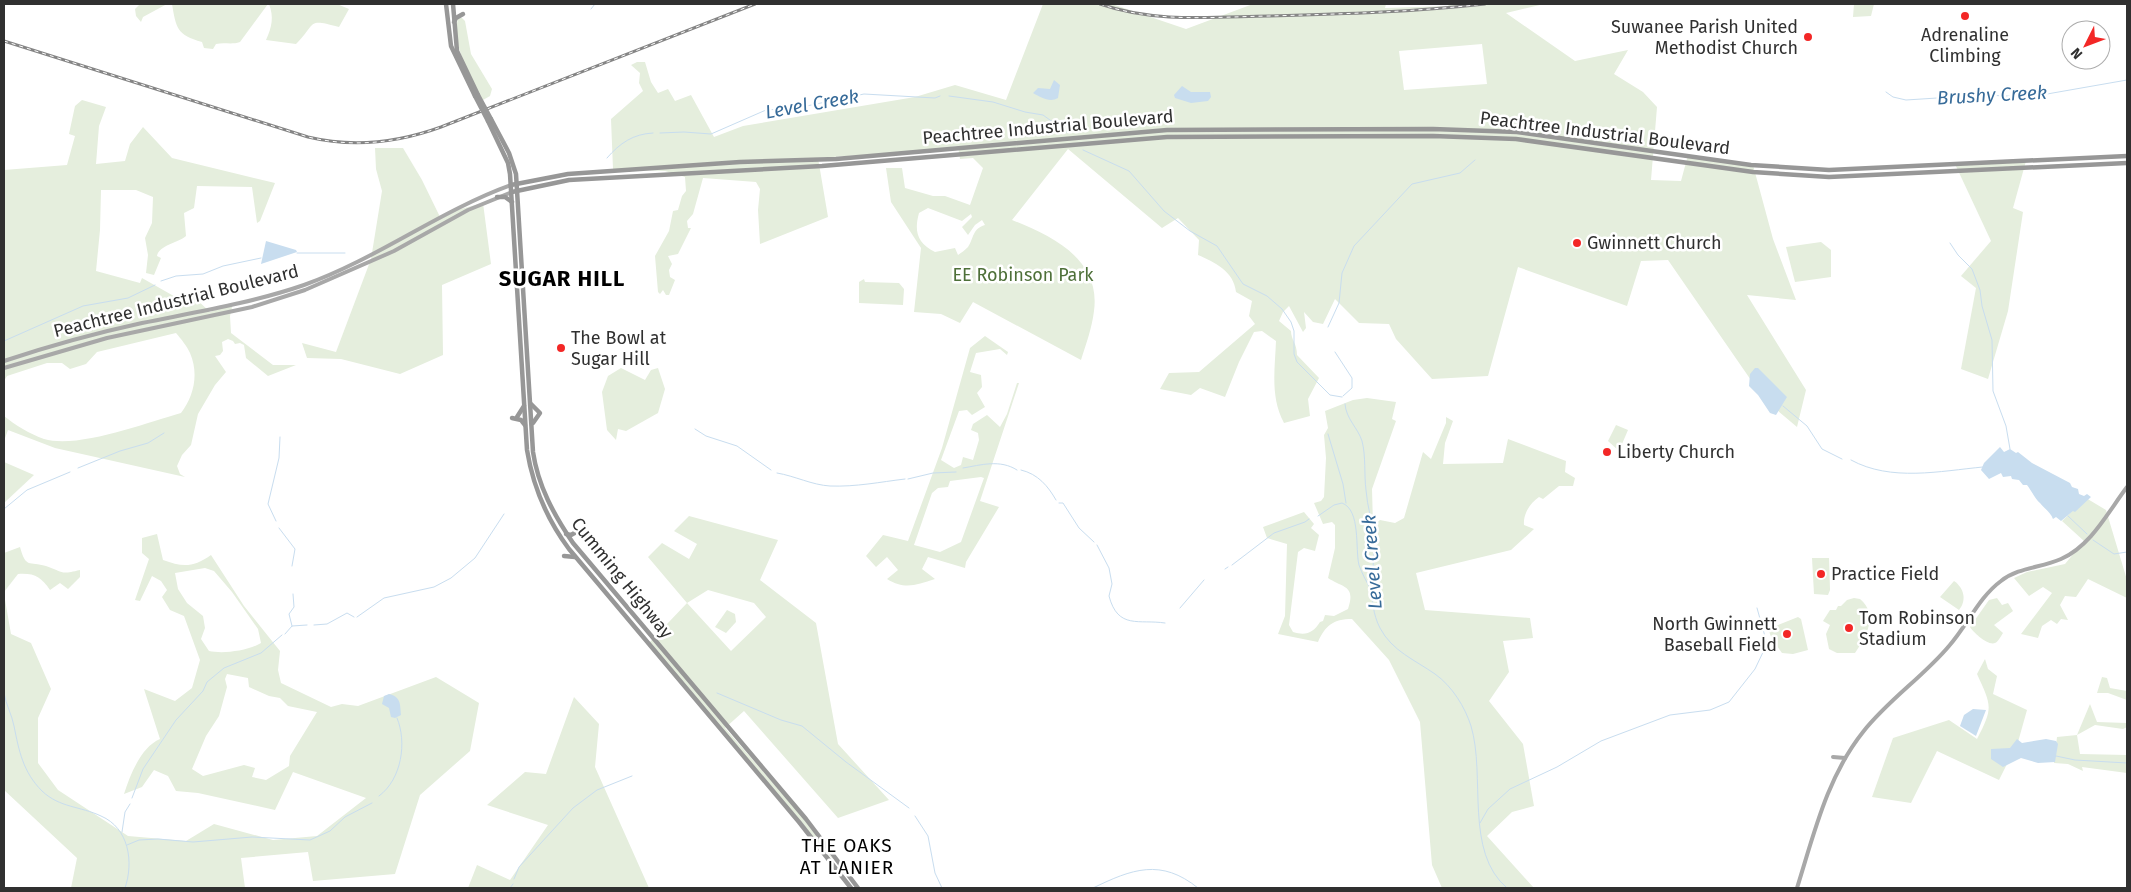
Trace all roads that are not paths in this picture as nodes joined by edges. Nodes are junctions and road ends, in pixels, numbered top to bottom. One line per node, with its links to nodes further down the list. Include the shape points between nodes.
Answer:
1 (446, 4): 5 (highway, via 451,46)
2 (453, 4): 4 (highway)
3 (463, 14): 4 (highway, via 456,18)
4 (454, 24): 5 (highway, via 457,51)
5 (476, 96): 6 (highway, bridge)
6 (489, 120): 11 (highway, via 509,153); 13 (highway)
7 (2127, 156): 8 (highway, Peachtree Industrial Boulevard)
8 (2051, 160): 10 (main road); 12 (highway, Peachtree Industrial Boulevard, via 1829,170 1751,165 1517,132 1217,128 821,160 694,165)
9 (2127, 163): 10 (highway, Peachtree Industrial Boulevard)
10 (2052, 167): 14 (highway, Peachtree Industrial Boulevard, via 1829,177 1750,172 1516,139 1217,135 822,166 569,180)
11 (516, 172): 12 (highway, via 520,178); 13 (highway)
12 (536, 178): 13 (highway, Peachtree Industrial Boulevard)
13 (514, 184): 14 (highway, Cumming Highway); 15 (highway); 18 (main road, Peachtree Industrial Boulevard, via 465,203 350,266 304,285 106,331)
14 (517, 190): 15 (highway, Peachtree Industrial Boulevard); 20 (highway, Cumming Highway)
15 (512, 192): 16 (main road, Peachtree Industrial Boulevard); 17 (highway)
16 (497, 197): 17 (highway, via 505,197); 19 (main road, Peachtree Industrial Boulevard, via 394,251 305,290 252,307 107,338)
17 (513, 204): 21 (highway, Cumming Highway)
18 (4, 361)
19 (4, 368)
20 (531, 404): 22 (highway, Cumming Highway); 22 (highway, via 540,413)
21 (524, 405): 23 (highway, Cumming Highway); 23 (highway, via 514,417)
22 (532, 424): 26 (highway, Cumming Highway, via 538,473 549,505)
23 (526, 426): 28 (highway, Cumming Highway, via 531,472 544,510)
24 (2127, 487): 30 (main road, via 2088,539 2074,552 2018,571 1997,584 1951,645 1868,726)
25 (578, 531): 26 (highway)
26 (566, 534): 32 (highway, Cumming Highway, via 806,819)
27 (564, 556): 28 (highway)
28 (576, 558): 31 (highway, Cumming Highway)
29 (1833, 757): 30 (main road)
30 (1845, 758): 33 (main road, via 1827,794)
31 (851, 888)
32 (858, 888)
33 (1797, 888)

